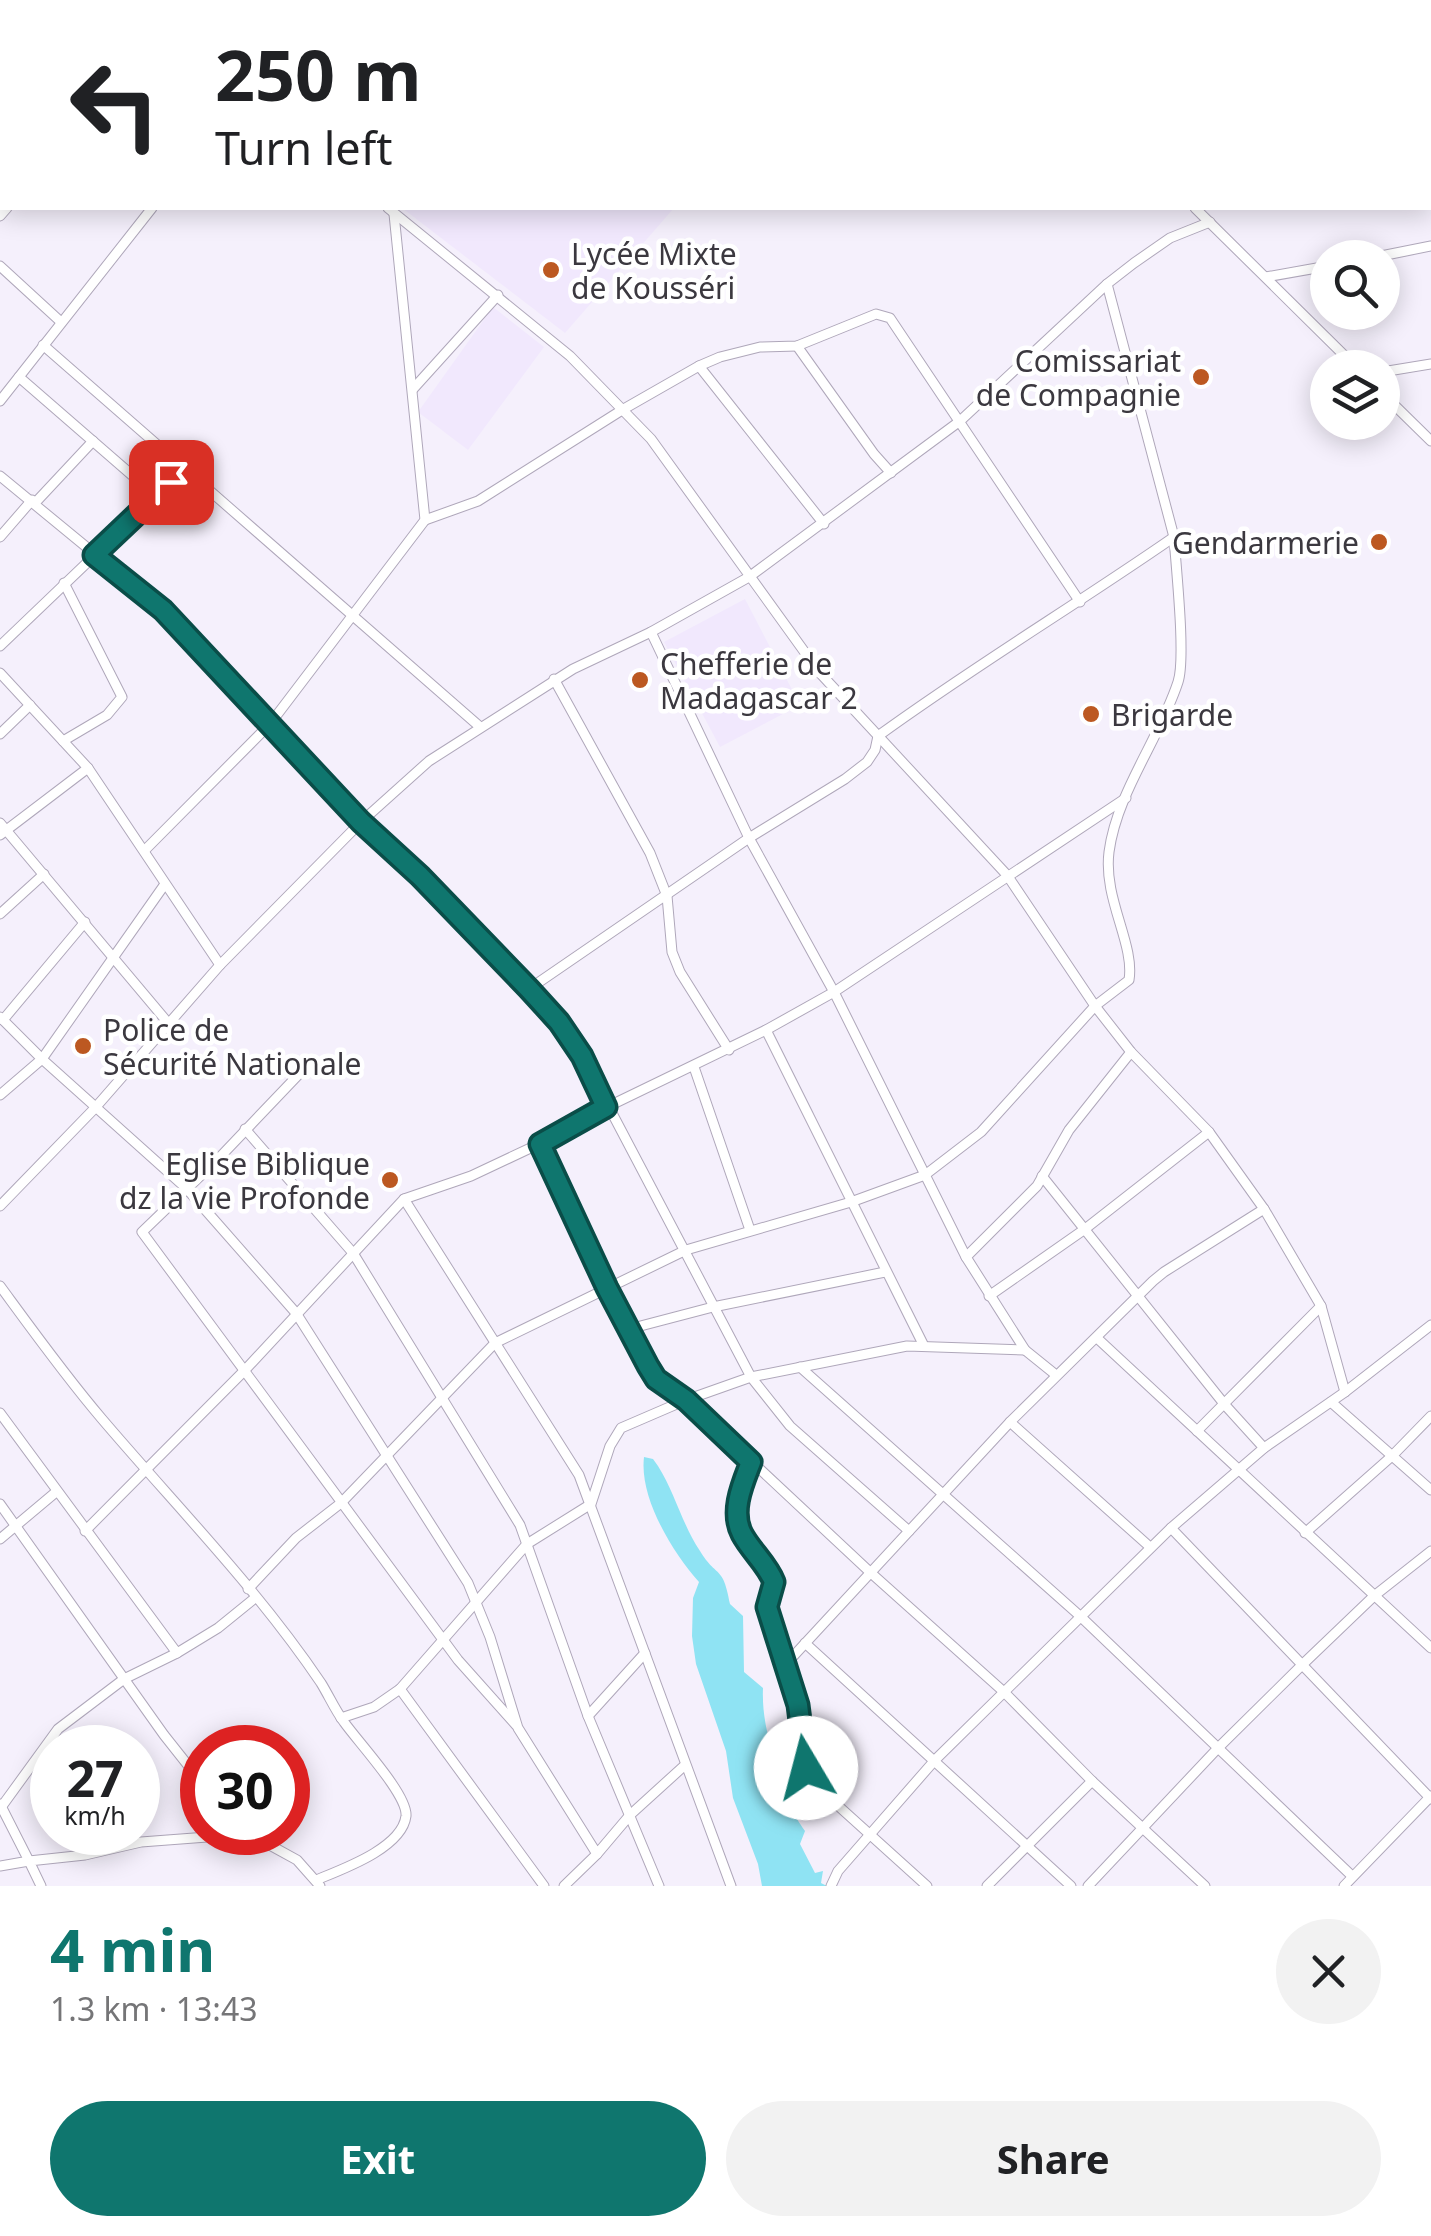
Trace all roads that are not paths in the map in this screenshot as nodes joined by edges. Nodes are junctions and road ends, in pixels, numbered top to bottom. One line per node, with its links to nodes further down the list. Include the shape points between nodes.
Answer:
1 (150, 210): 12 (street)
2 (391, 210): 11 (street); 20 (street)
3 (1197, 210): 4 (street)
4 (1210, 222): 9 (street); 10 (street, via 1170,238)
5 (1431, 246): 6 (street)
6 (1400, 252)
7 (0, 266): 12 (street)
8 (1310, 269): 9 (street)
9 (1266, 277): 15 (street)
10 (1107, 284): 24 (street); 35 (street)
11 (498, 295): 20 (street); 22 (street)
12 (61, 322): 13 (street)
13 (44, 345): 19 (street); 27 (street)
14 (797, 346): 17 (street, via 760,347); 24 (street, via 883,314); 28 (street)
15 (1339, 350)
16 (1431, 364): 18 (street)
17 (700, 366): 22 (street); 33 (street)
18 (1400, 369)
19 (19, 377): 21 (street); 25 (street)
20 (413, 388): 32 (street)
21 (0, 401)
22 (622, 410): 32 (street, via 478,500); 37 (street, via 677,472)
23 (1400, 411): 26 (street)
24 (960, 421): 28 (street); 39 (street)
25 (92, 441): 30 (street); 31 (street)
26 (1431, 441)
27 (186, 468): 30 (street); 40 (street)
28 (891, 472): 33 (street)
29 (0, 476): 31 (street)
30 (156, 496): 36 (street)
31 (34, 502): 34 (street); 36 (street)
32 (425, 520): 40 (street)
33 (824, 524): 37 (street)
34 (0, 537)
35 (1174, 537): 39 (street); 52 (street, via 1180,676)
36 (94, 555): 38 (street); 46 (street, via 163,610)
37 (749, 577): 41 (street); 49 (street, via 819,672)
38 (64, 583): 42 (street); 50 (street, via 122,697 107,715)
39 (1080, 602): 49 (street)
40 (355, 616): 46 (street); 47 (street)
41 (652, 632): 44 (street); 55 (street)
42 (0, 646)
43 (0, 673): 45 (street)
44 (554, 679): 47 (street); 60 (street, via 650,853)
45 (30, 705): 48 (street); 50 (street)
46 (270, 724): 53 (street); 56 (street)
47 (480, 726): 53 (street, via 428,761)
48 (0, 734)
49 (878, 736): 55 (street, via 867,762); 58 (street)
50 (64, 742): 51 (street)
51 (88, 768): 54 (street); 56 (street)
52 (1126, 798): 58 (street); 67 (street, via 1110,852 1109,884 1131,971 1129,980)
53 (361, 822): 64 (street); 65 (street)
54 (2, 829): 57 (street)
55 (750, 838): 60 (street); 66 (street)
56 (144, 850): 59 (street)
57 (44, 874): 61 (street); 62 (street)
58 (1008, 876): 66 (street); 67 (street)
59 (165, 884): 63 (street); 64 (street)
60 (666, 896): 65 (street); 71 (street, via 680,972)
61 (0, 914)
62 (85, 922): 63 (street); 68 (street)
63 (114, 956): 69 (street); 73 (street)
64 (220, 965): 69 (street)
65 (529, 989): 77 (street, via 582,1056)
66 (834, 992): 70 (street); 82 (street)
67 (1095, 1006): 72 (street); 82 (street, via 996,1117)
68 (2, 1018): 73 (street)
69 (169, 1024): 78 (street)
70 (766, 1030): 71 (street); 86 (street)
71 (730, 1050): 74 (street)
72 (1131, 1052): 80 (street); 83 (street)
73 (42, 1059): 76 (street); 78 (street)
74 (694, 1067): 77 (street); 90 (street)
75 (302, 1071): 79 (street)
76 (0, 1096)
77 (606, 1107): 81 (street); 91 (street)
78 (96, 1108): 84 (street); 87 (street)
79 (245, 1130): 84 (street); 92 (street)
80 (1209, 1132): 88 (street); 89 (street)
81 (540, 1144): 85 (street); 96 (street)
82 (925, 1175): 86 (street); 93 (street)
83 (1042, 1176): 89 (street); 93 (street)
84 (187, 1190): 101 (street); 109 (street, via 142,1232)
85 (404, 1199): 92 (street); 105 (street)
86 (851, 1202): 90 (street); 94 (street)
87 (0, 1206)
88 (1264, 1208): 98 (street, via 1164,1272); 99 (street)
89 (1084, 1229): 97 (street); 98 (street)
90 (750, 1230): 91 (street)
91 (686, 1250): 96 (street); 100 (street)
92 (353, 1253): 101 (street); 113 (street)
93 (966, 1257): 97 (street)
94 (885, 1272): 100 (street); 106 (street)
95 (0, 1286): 126 (street)
96 (607, 1288): 103 (street); 105 (street)
97 (989, 1296): 107 (street)
98 (1138, 1299): 104 (street); 116 (street)
99 (1320, 1306): 112 (street); 116 (street)
100 (714, 1307): 103 (street); 111 (street)
101 (296, 1313): 109 (street); 123 (street)
102 (1431, 1325): 112 (street)
103 (629, 1328): 114 (street, via 656,1379)
104 (1097, 1338): 110 (street); 120 (street)
105 (495, 1343): 113 (street); 132 (street, via 579,1474)
106 (923, 1344): 107 (street); 108 (street)
107 (1024, 1350): 110 (street)
108 (800, 1367): 111 (street); 129 (street)
109 (244, 1370): 126 (street); 131 (street)
110 (1056, 1375): 119 (street)
111 (751, 1377): 114 (street); 136 (street, via 790,1426)
112 (1345, 1392): 115 (street)
113 (442, 1400): 123 (street); 139 (street)
114 (686, 1400): 124 (street); 132 (street, via 622,1428)
115 (1330, 1402): 121 (street); 122 (street)
116 (1225, 1405): 120 (street); 121 (street)
117 (0, 1413): 128 (street)
118 (1431, 1416): 122 (street)
119 (1010, 1422): 129 (street); 140 (street)
120 (1197, 1431): 125 (street)
121 (1264, 1448): 125 (street)
122 (1392, 1456): 127 (street); 137 (street)
123 (387, 1458): 131 (street); 146 (street)
124 (751, 1462): 142 (street); 153 (street, via 738,1522 772,1576 767,1607)
125 (1239, 1469): 134 (street); 137 (street)
126 (148, 1470): 135 (street); 143 (street)
127 (1431, 1490)
128 (56, 1492): 133 (street); 135 (street)
129 (942, 1494): 136 (street); 147 (street)
130 (0, 1504): 133 (street)
131 (341, 1504): 143 (street, via 296,1538); 148 (street)
132 (591, 1504): 139 (street); 152 (street)
133 (16, 1526): 138 (street); 155 (street)
134 (1170, 1528): 140 (street); 154 (street)
135 (85, 1531): 151 (street)
136 (909, 1531): 142 (street)
137 (1306, 1533): 144 (street)
138 (0, 1539)
139 (527, 1544): 146 (street); 158 (street)
140 (1150, 1547): 147 (street)
141 (1431, 1551): 144 (street)
142 (871, 1573): 149 (street); 157 (street)
143 (248, 1589): 145 (street)
144 (1374, 1596): 150 (street); 154 (street)
145 (255, 1598): 151 (street); 159 (street)
146 (478, 1603): 148 (street); 160 (street)
147 (1080, 1616): 157 (street); 161 (street)
148 (443, 1640): 156 (street); 160 (street)
149 (804, 1644): 153 (street); 163 (street)
150 (1431, 1648)
151 (177, 1652): 155 (street)
152 (645, 1653): 158 (street); 164 (street)
153 (786, 1664): 170 (street, via 814,1784)
154 (1303, 1664): 161 (street); 166 (street)
155 (124, 1679): 162 (street); 167 (street, via 49,1738)
156 (400, 1689): 159 (street); 180 (street)
157 (1004, 1692): 163 (street); 165 (street)
158 (588, 1716): 168 (street)
159 (341, 1718): 178 (street, via 406,1812 396,1837)
160 (518, 1728): 173 (street)
161 (1218, 1748): 169 (street); 177 (street)
162 (180, 1753)
163 (935, 1760): 170 (street); 172 (street)
164 (686, 1765): 168 (street); 183 (street)
165 (1092, 1782): 169 (street); 172 (street)
166 (1431, 1797): 177 (street)
167 (1, 1805): 175 (street)
168 (630, 1815): 173 (street); 182 (street)
169 (1144, 1830): 188 (street); 189 (street)
170 (872, 1835): 184 (street); 185 (street)
171 (180, 1839): 175 (street)
172 (1030, 1846): 186 (street); 187 (street)
173 (597, 1854): 181 (street)
174 (288, 1855): 178 (street)
175 (29, 1860): 176 (street); 179 (street)
176 (0, 1866)
177 (1352, 1876): 190 (street)
178 (318, 1883)
179 (41, 1886)
180 (544, 1886)
181 (564, 1886)
182 (659, 1886)
183 (731, 1886)
184 (831, 1886)
185 (927, 1886)
186 (987, 1886)
187 (1071, 1886)
188 (1088, 1886)
189 (1206, 1886)
190 (1344, 1886)

